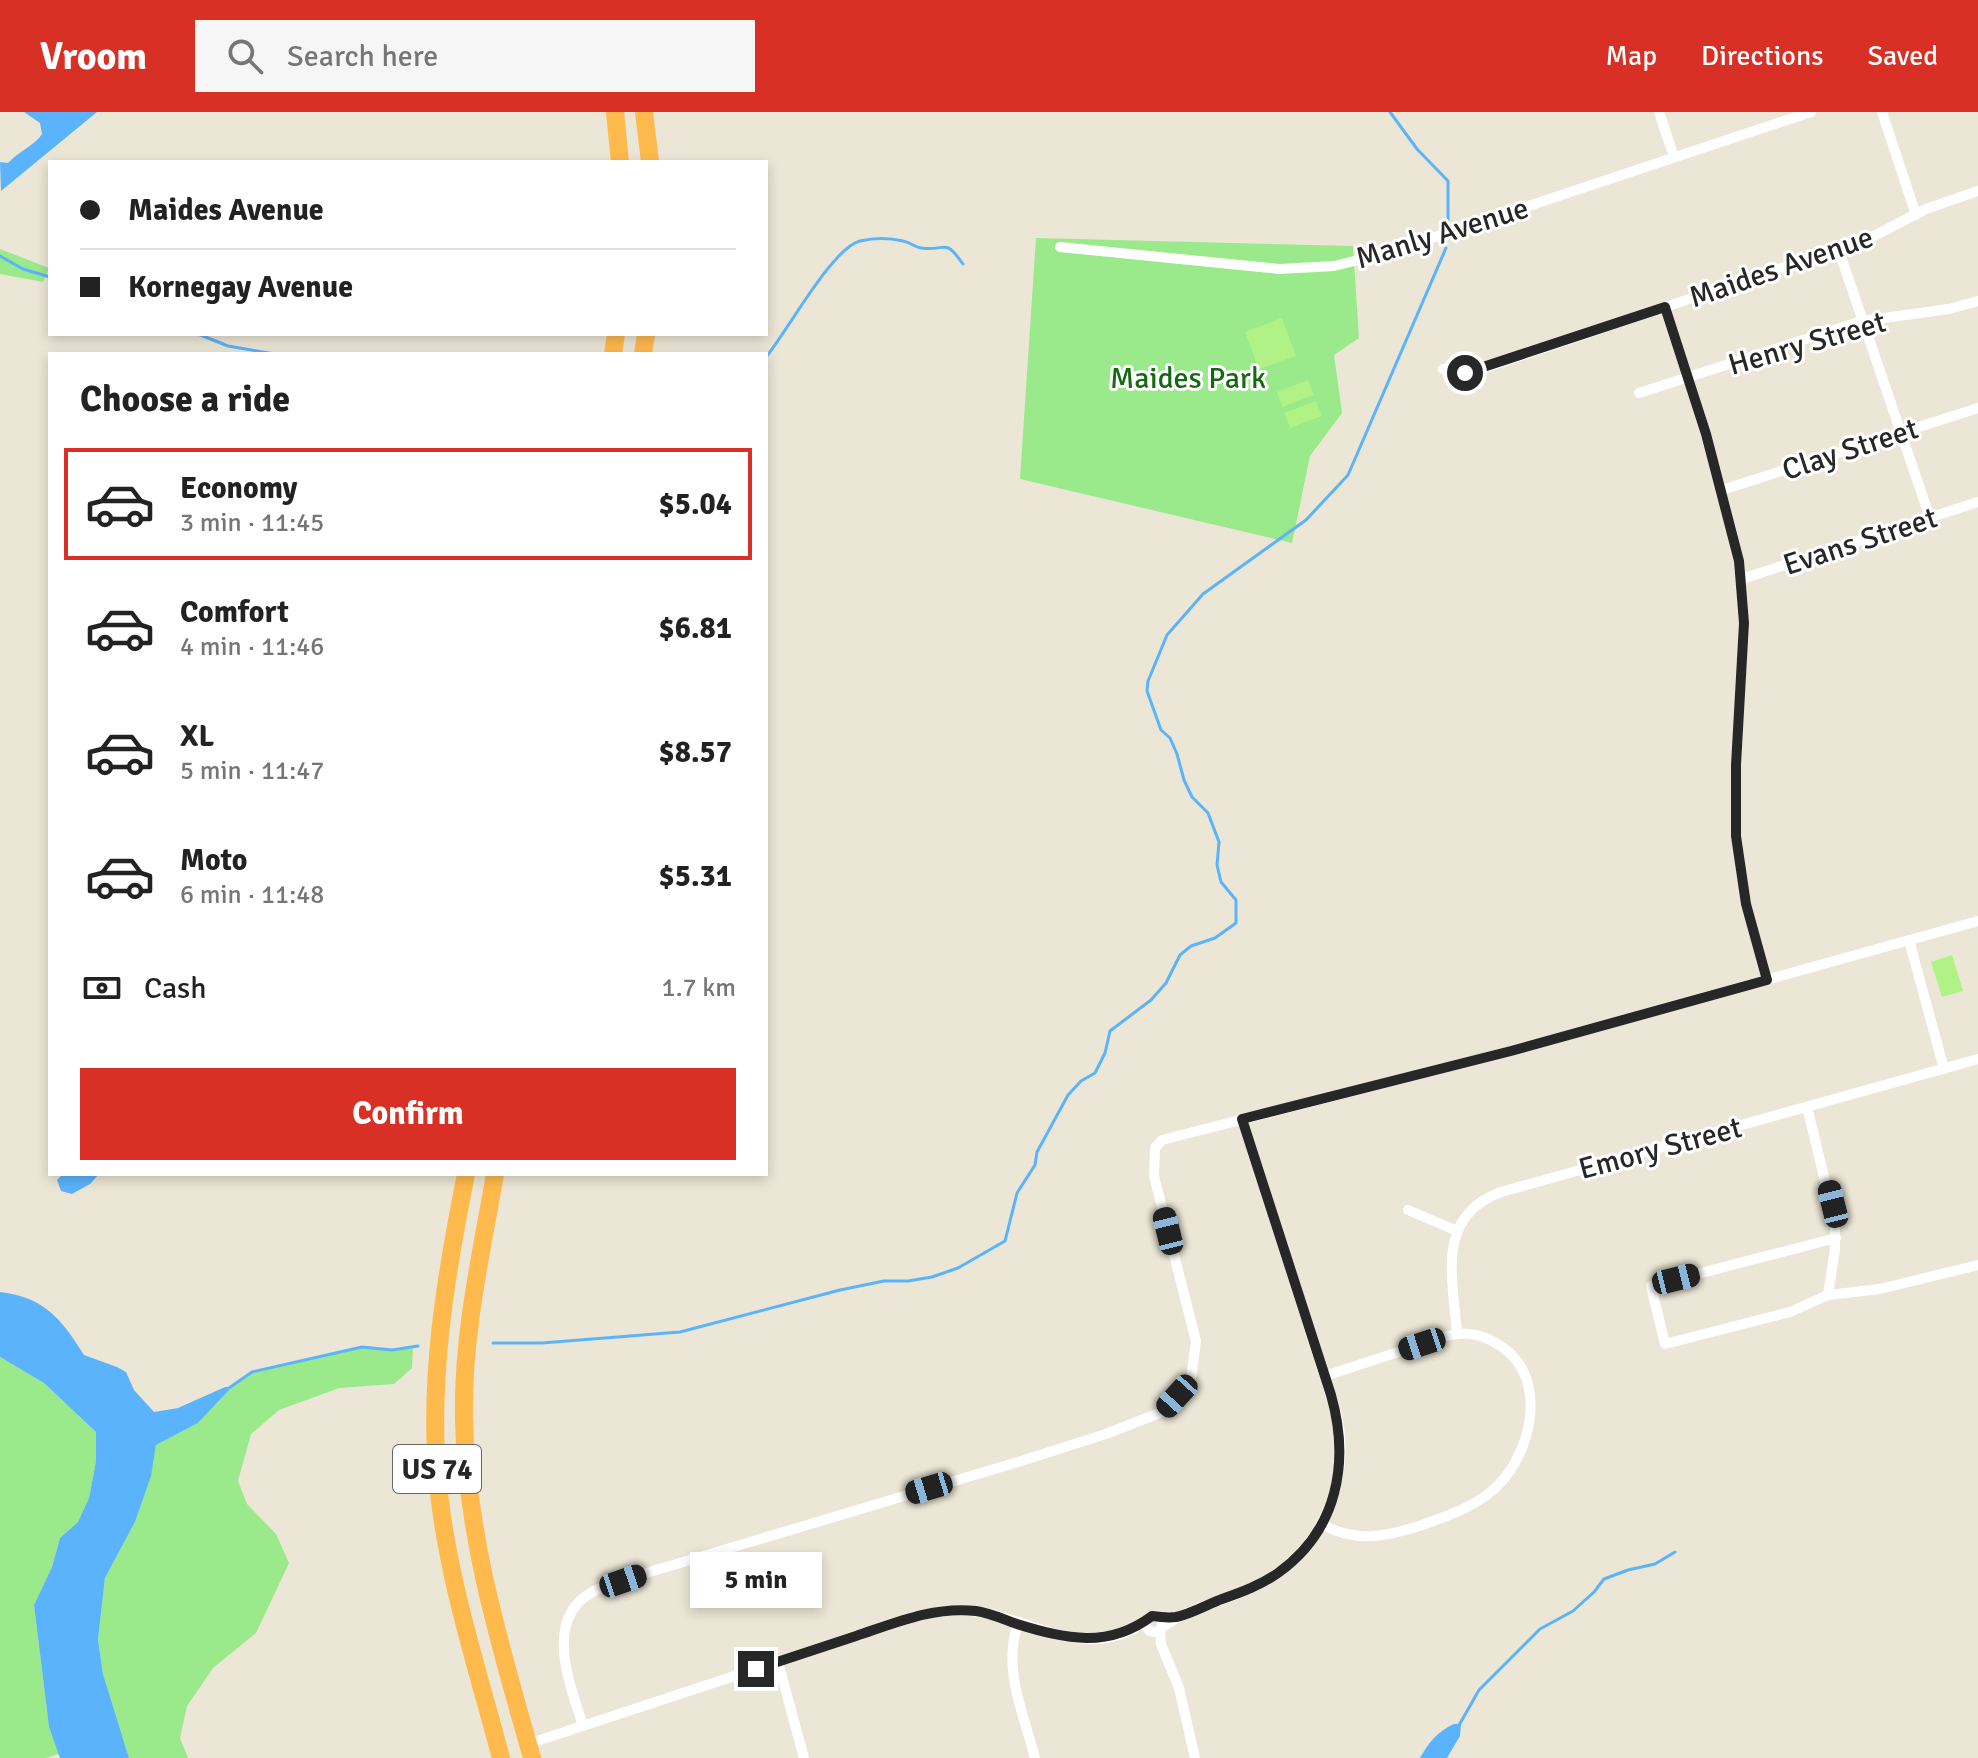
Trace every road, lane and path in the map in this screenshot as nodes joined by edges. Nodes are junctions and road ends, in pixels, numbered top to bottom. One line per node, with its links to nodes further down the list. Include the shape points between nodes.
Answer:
1 (615, 112): 7 (highway)
2 (644, 112): 8 (highway)
3 (1659, 112): 6 (street)
4 (1811, 112): 6 (street, Manly Avenue)
5 (1882, 112): 10 (street)
6 (1674, 157): 11 (street, Manly Avenue, via 1334,266 1279,269)
7 (620, 160)
8 (650, 160)
9 (1978, 191): 10 (street, Maides Avenue)
10 (1916, 215): 12 (street, Maides Avenue)
11 (1060, 247)
12 (1838, 248): 14 (street, Maides Avenue); 15 (street)
13 (1978, 301): 15 (street, Henry Street)
14 (1665, 307): 16 (street, Maides Avenue, via 1469,373); 17 (street)
15 (1862, 321): 17 (street, Henry Street); 20 (street)
16 (1443, 369)
17 (1688, 378): 18 (street, Henry Street); 21 (street)
18 (1639, 393)
19 (1978, 408): 20 (street, Clay Street)
20 (1901, 434): 21 (street, Clay Street); 23 (street)
21 (1722, 490): 24 (street)
22 (1978, 502): 23 (street, Evans Street)
23 (1930, 518): 24 (street, Evans Street)
24 (1742, 579): 27 (street, via 1736,836 1746,904)
25 (1978, 921): 26 (street)
26 (1909, 940): 27 (street); 29 (street)
27 (1767, 980): 31 (street)
28 (1978, 1059): 29 (street, Emory Street)
29 (1944, 1069): 30 (street, Emory Street)
30 (1807, 1107): 35 (street, Emory Street, via 1501,1192 1469,1211); 36 (street, via 1833,1204)
31 (1242, 1119): 40 (street); 45 (street, via 1180,1134 1155,1148 1154,1176 1196,1341 1191,1379 1162,1412 1018,1462 593,1591 577,1604 564,1627 564,1663)
32 (466, 1176): 47 (highway, US 74, via 435,1374 436,1458 448,1554)
33 (495, 1176): 46 (highway, US 74, via 470,1321 464,1387 466,1458 475,1536)
34 (1408, 1210): 35 (street)
35 (1457, 1231): 39 (street, via 1452,1262)
36 (1836, 1238): 38 (street); 38 (street, via 1651,1286 1665,1344 1790,1312)
37 (1978, 1265): 38 (street, via 1880,1289)
38 (1828, 1295)
39 (1457, 1334): 40 (street); 41 (street, via 1494,1342 1512,1353 1524,1371 1530,1419 1509,1472 1476,1503 1387,1535 1348,1536)
40 (1325, 1376): 41 (street, via 1341,1449 1334,1493)
41 (1321, 1524): 43 (street, via 1301,1554 1276,1574)
42 (1018, 1624): 43 (street, via 1080,1638); 44 (street, via 979,1612 938,1611); 49 (street, via 1012,1665)
43 (1154, 1626): 50 (street, via 1179,1688)
44 (778, 1662): 45 (street); 48 (street)
45 (583, 1726): 46 (street)
46 (530, 1751)
47 (501, 1758)
48 (804, 1758)
49 (1035, 1758)
50 (1195, 1758)

